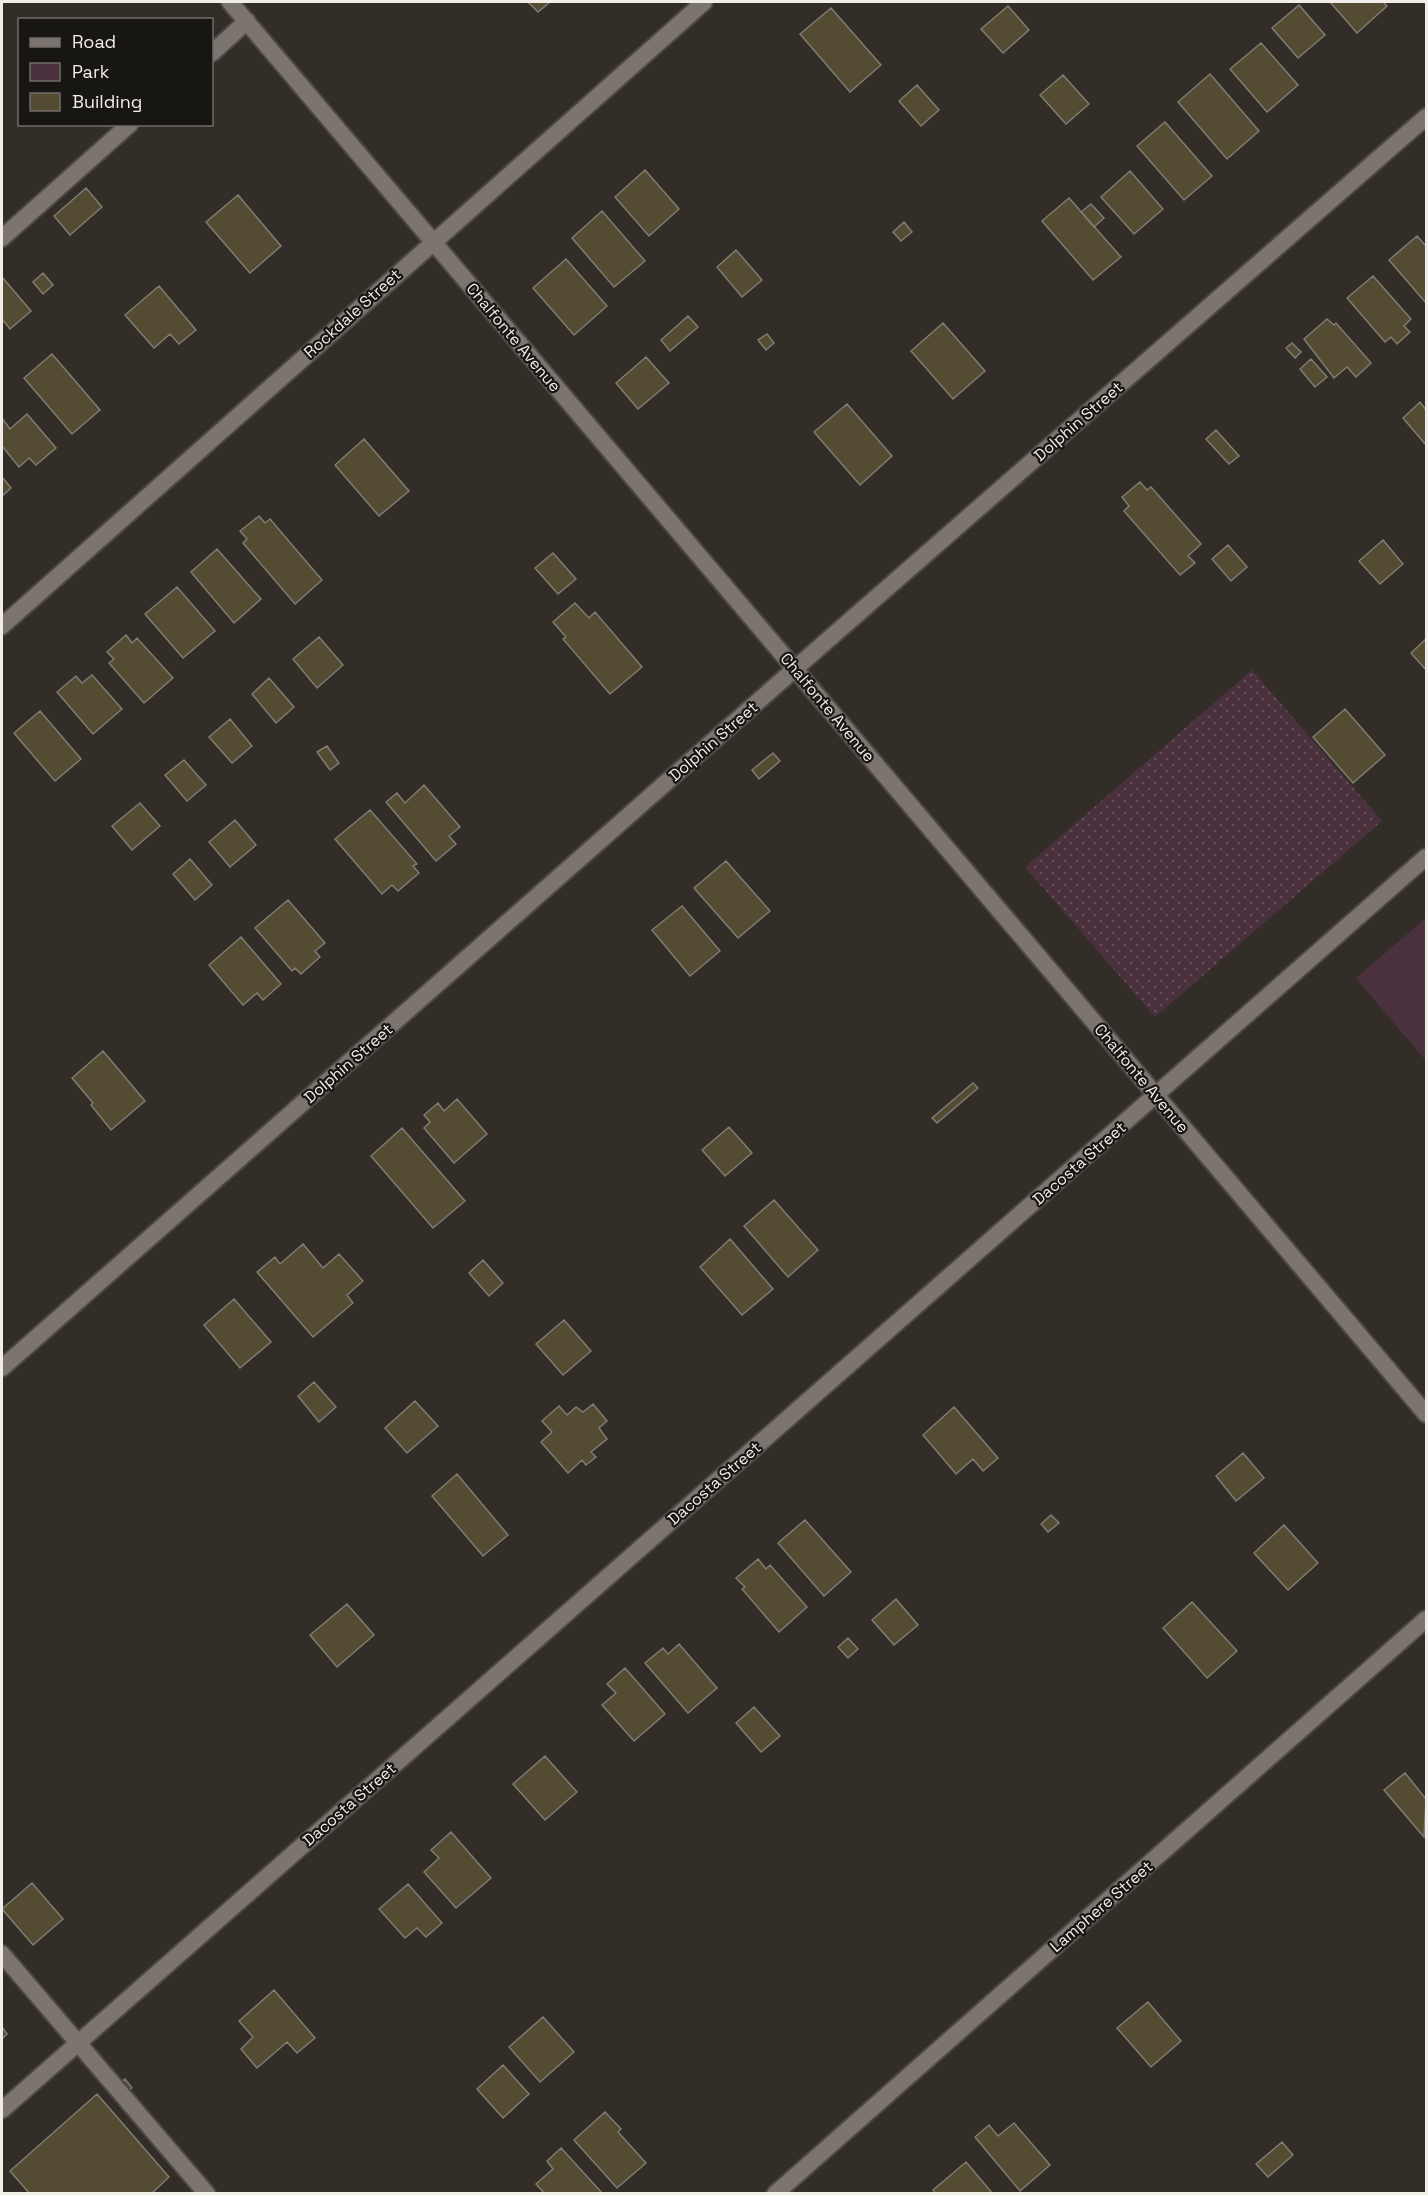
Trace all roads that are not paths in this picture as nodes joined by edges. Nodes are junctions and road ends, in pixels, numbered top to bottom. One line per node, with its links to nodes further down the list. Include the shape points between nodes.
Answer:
1 (230, 2): 3 (street, Chalfonte Avenue)
2 (704, 2): 8 (street, Rockdale Street)
3 (247, 21): 4 (street); 8 (street, Chalfonte Avenue)
4 (213, 52)
5 (1426, 117): 10 (street, Dolphin Street)
6 (128, 126): 7 (street)
7 (2, 238)
8 (433, 241): 9 (street, Rockdale Street); 10 (street, Chalfonte Avenue)
9 (2, 626)
10 (795, 668): 12 (street, Chalfonte Avenue); 13 (street, Dolphin Street)
11 (1426, 856): 12 (street, Dacosta Street)
12 (1156, 1095): 14 (street, Chalfonte Avenue); 17 (street, Dacosta Street)
13 (2, 1368)
14 (1426, 1414)
15 (1426, 1619): 20 (street, Lamphere Street)
16 (2, 1954): 17 (street)
17 (77, 2042): 18 (street, Dacosta Street); 19 (street)
18 (2, 2110)
19 (207, 2193)
20 (775, 2193)

